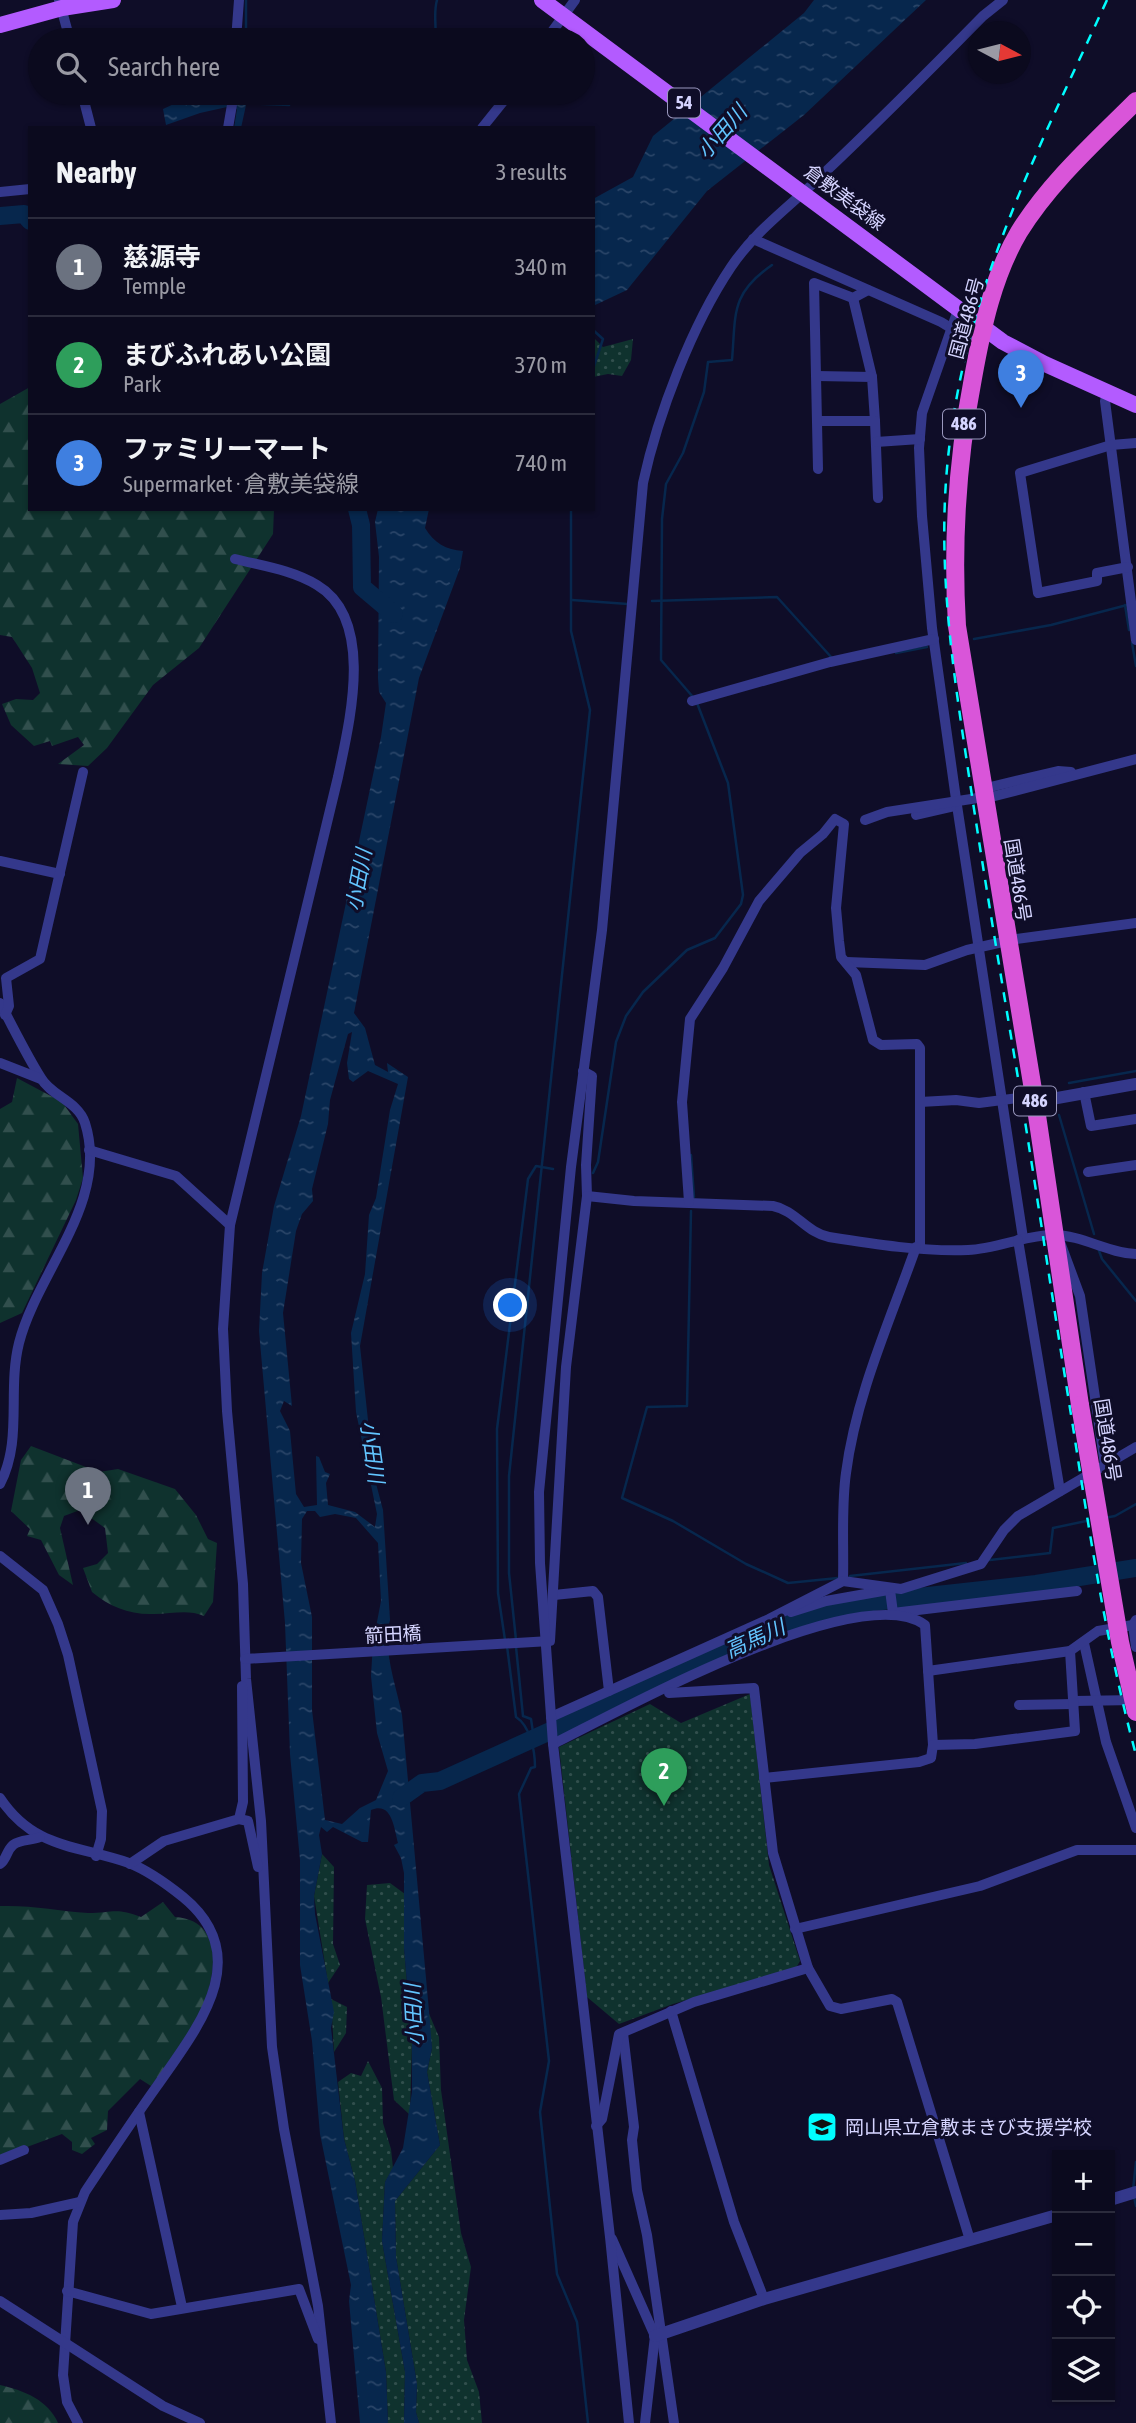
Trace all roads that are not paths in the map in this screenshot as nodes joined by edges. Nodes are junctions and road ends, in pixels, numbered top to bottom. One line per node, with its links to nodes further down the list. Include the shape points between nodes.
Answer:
1 (113, 0): 6 (main road)
2 (239, 0): 10 (street)
3 (542, 0): 7 (main road, 倉敷美袋線 / 54)
4 (575, 0): 7 (street)
5 (1003, 0): 22 (street)
6 (61, 4): 8 (main road); 9 (street)
7 (568, 17): 11 (street); 12 (main road, 倉敷美袋線 / 54)
8 (0, 25)
9 (67, 28)
10 (237, 28)
11 (557, 28)
12 (583, 28)
13 (595, 37): 22 (main road, 倉敷美袋線 / 54)
14 (1136, 101): 29 (highway, 国道486号 / 486, via 1045,195 1019,233 995,285)
15 (85, 105): 18 (street)
16 (232, 105): 19 (street)
17 (500, 105): 20 (street)
18 (90, 126)
19 (228, 126)
20 (484, 126)
21 (28, 189): 23 (street)
22 (800, 189): 24 (street); 27 (main road, 倉敷美袋線 / 54)
23 (0, 192)
24 (753, 239): 25 (street); 62 (street, via 731,267 681,364 659,421 643,483 602,930)
25 (868, 290): 26 (street); 28 (street)
26 (853, 298): 30 (street, via 814,283); 31 (street)
27 (958, 310): 28 (street); 29 (main road, 倉敷美袋線 / 54)
28 (951, 328): 29 (street); 36 (street, via 922,413)
29 (981, 336): 32 (main road, 倉敷美袋線 / 54); 49 (highway, 国道486号 / 486, via 963,433 953,564 957,626)
30 (817, 376): 31 (street); 34 (street)
31 (872, 377): 35 (street)
32 (1107, 392): 33 (main road, 倉敷美袋線 / 54); 39 (street)
33 (1136, 405)
34 (819, 421): 35 (street); 40 (street)
35 (875, 421): 37 (street)
36 (920, 439): 37 (street); 44 (street)
37 (876, 442): 41 (street)
38 (1136, 443): 39 (street)
39 (1111, 445): 43 (street); 43 (street, via 1020,472 1038,593 1097,581 1097,573)
40 (818, 469)
41 (878, 498)
42 (235, 559): 75 (street, via 288,572 328,593 344,618 354,662 338,777)
43 (1128, 567): 45 (street)
44 (934, 639): 46 (street); 50 (street)
45 (1136, 640)
46 (694, 700)
47 (1136, 759): 49 (street, via 1082,773 1058,771)
48 (83, 772): 53 (street)
49 (987, 794): 50 (street); 55 (highway, 国道486号 / 486)
50 (954, 804): 51 (street, via 887,812); 56 (street)
51 (844, 824): 57 (street, via 836,908 840,949); 74 (street, via 835,819 760,901 690,1019 682,1092)
52 (0, 861): 53 (street)
53 (60, 874): 58 (street, via 40,959)
54 (1136, 923): 55 (street)
55 (1007, 943): 56 (street); 66 (highway, 国道486号 / 486)
56 (979, 948): 57 (street, via 925,965); 67 (street)
57 (847, 962): 68 (street, via 856,975 873,1040 881,1045 919,1046)
58 (3, 977): 60 (street, via 9,1006)
59 (0, 1003): 60 (street)
60 (3, 1016): 63 (street)
61 (0, 1063): 63 (street)
62 (583, 1071): 73 (street, via 592,1076); 92 (street, via 539,1492)
63 (41, 1079): 70 (street, via 79,1112)
64 (1136, 1084): 65 (street)
65 (1084, 1092): 66 (street); 69 (street, via 1091,1126)
66 (1035, 1099): 67 (street); 76 (highway, 国道486号 / 486)
67 (1000, 1101): 68 (street); 77 (street)
68 (920, 1102): 78 (street)
69 (1136, 1119)
70 (89, 1150): 75 (street, via 176,1176); 82 (street, via 82,1199 18,1345 14,1438 10,1464)
71 (1136, 1165): 72 (street)
72 (1088, 1172)
73 (587, 1196): 74 (street); 88 (street, via 558,1463)
74 (689, 1202): 78 (street, via 780,1207 822,1235)
75 (230, 1224): 96 (street, via 223,1350)
76 (1054, 1234): 77 (street); 79 (street, via 1082,1237); 81 (street, via 1065,1248 1080,1296); 105 (highway, 国道486号 / 486, bridge, via 1116,1622)
77 (1021, 1239): 78 (street, via 967,1251); 83 (street)
78 (918, 1247): 85 (street, via 855,1429 846,1474)
79 (1136, 1254)
80 (1136, 1447): 81 (street)
81 (1105, 1465): 83 (street)
82 (0, 1485)
83 (1060, 1491): 86 (street, via 1018,1516 981,1564)
84 (0, 1556): 117 (street, via 43,1590 61,1634 102,1811)
85 (843, 1581): 86 (street); 90 (street)
86 (894, 1591): 89 (street); 90 (street, via 826,1601)
87 (1077, 1591): 89 (street)
88 (554, 1595): 92 (street, via 552,1636); 99 (street, via 593,1591 598,1597)
89 (893, 1610): 97 (street, via 925,1625); 100 (street, via 816,1625)
90 (769, 1619): 99 (street)
91 (1135, 1623): 93 (street, via 1098,1631); 94 (street)
92 (542, 1643): 96 (street, 箭田橋); 106 (street)
93 (1084, 1643): 95 (street); 101 (street)
94 (1136, 1647)
95 (1070, 1651): 97 (street); 103 (street)
96 (248, 1659): 98 (street)
97 (928, 1671): 108 (street)
98 (246, 1679): 110 (street); 113 (street, via 241,1688)
99 (609, 1691): 106 (street)
100 (659, 1692): 107 (street); 109 (street, via 754,1688)
101 (1096, 1700): 102 (street); 103 (street); 114 (street)
102 (1136, 1700)
103 (1074, 1702): 104 (street); 108 (street, via 1075,1731)
104 (1019, 1704)
105 (1136, 1712)
106 (551, 1719): 107 (street)
107 (553, 1741): 126 (street)
108 (933, 1745): 109 (street, via 930,1758 919,1762)
109 (764, 1778): 121 (street, via 775,1863)
110 (258, 1790): 113 (street); 120 (street)
111 (0, 1798): 112 (street)
112 (4, 1810): 115 (street)
113 (243, 1820): 119 (street, via 164,1840); 120 (street)
114 (1136, 1828)
115 (40, 1837): 117 (street); 118 (street, via 10,1847)
116 (1136, 1850): 121 (street, via 1077,1850 980,1886)
117 (96, 1856): 119 (street)
118 (0, 1864)
119 (130, 1864): 125 (street, via 197,1910 211,1927 218,1949 217,1975 202,2019)
120 (263, 1879): 142 (street, via 275,2069)
121 (795, 1929): 122 (street)
122 (808, 1968): 123 (street); 135 (street, via 830,2006 841,2009 897,2001)
123 (671, 2011): 124 (street); 137 (street, via 734,2222)
124 (623, 2032): 126 (street, via 602,2119); 140 (street, via 637,2190)
125 (139, 2112): 131 (street); 139 (street)
126 (596, 2126): 134 (street)
127 (24, 2150): 128 (street)
128 (0, 2160)
129 (1134, 2193): 130 (street)
130 (1115, 2199)
131 (79, 2202): 132 (street); 136 (street)
132 (0, 2215)
133 (1052, 2215): 135 (street)
134 (610, 2237): 140 (street); 146 (street)
135 (970, 2239): 137 (street)
136 (67, 2291): 139 (street, via 151,2314); 141 (street)
137 (764, 2300): 140 (street)
138 (0, 2301): 141 (street)
139 (182, 2307): 142 (street, via 299,2289)
140 (658, 2334): 147 (street); 148 (street)
141 (65, 2344): 143 (street, via 65,2392); 144 (street, via 163,2406)
142 (324, 2348): 145 (street)
143 (78, 2423)
144 (200, 2423)
145 (331, 2423)
146 (629, 2423)
147 (645, 2423)
148 (674, 2423)

